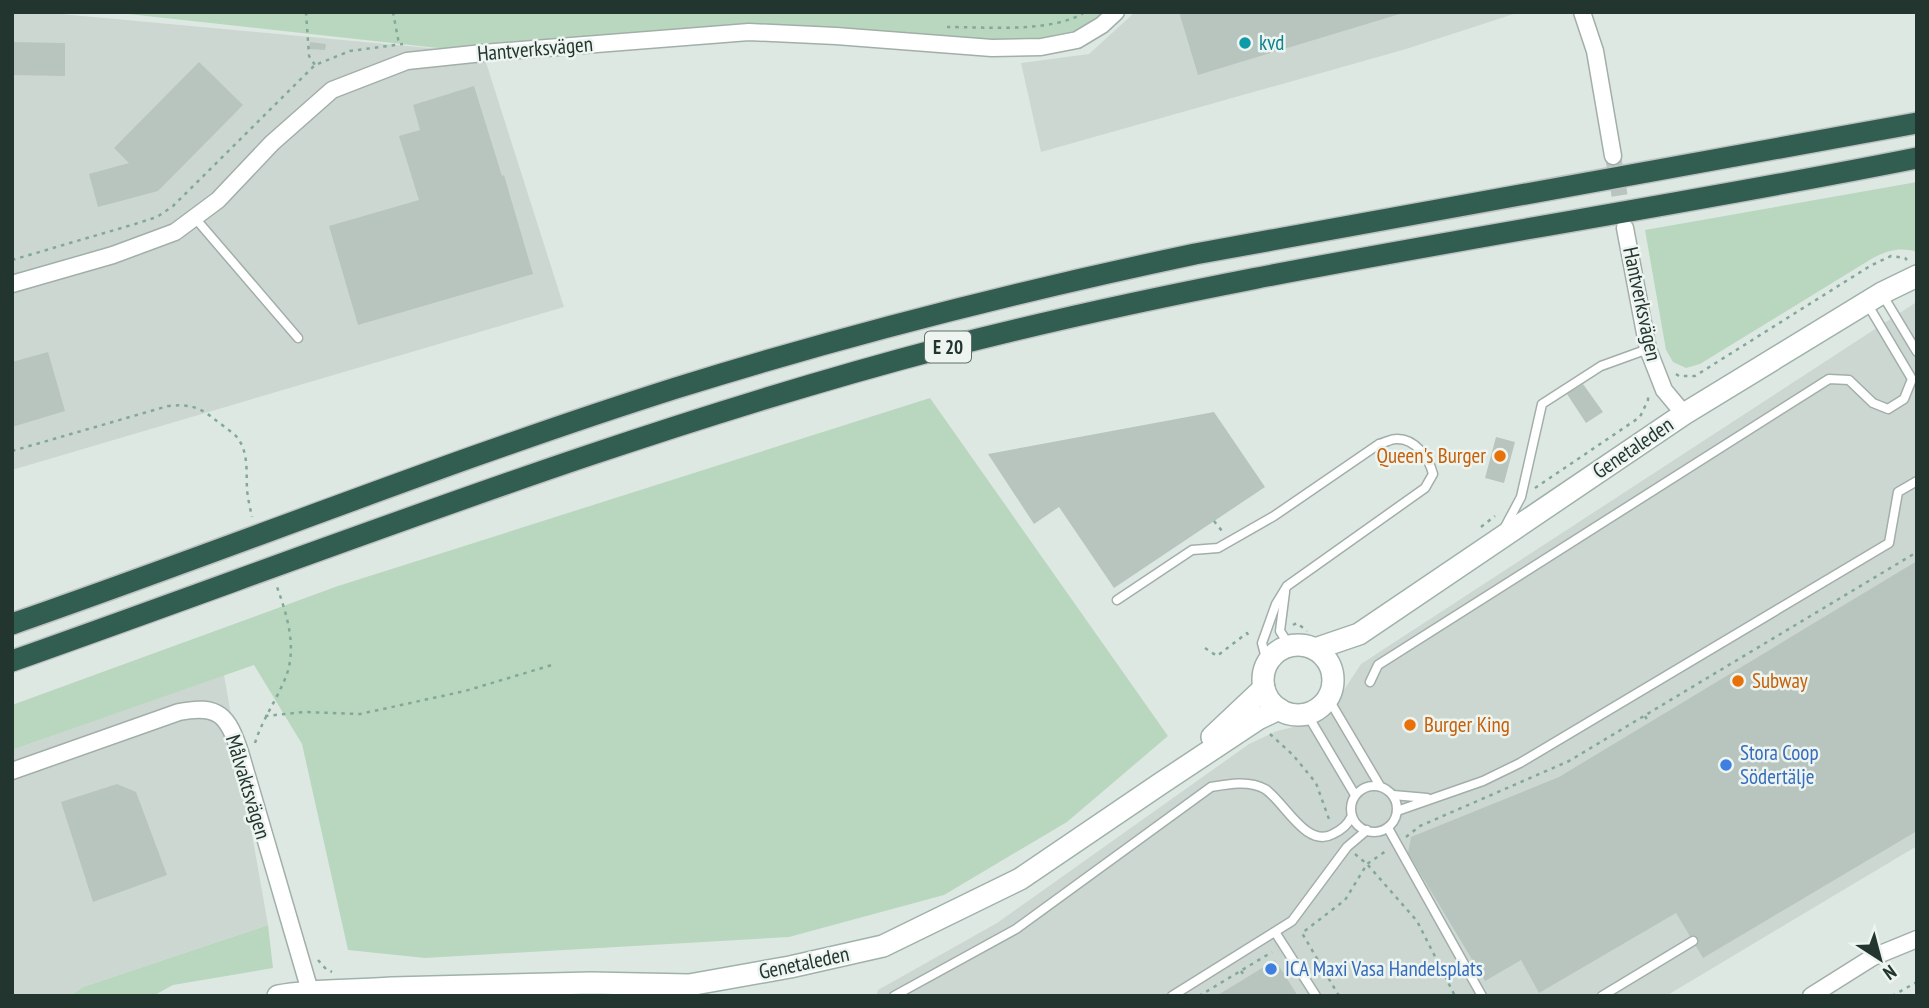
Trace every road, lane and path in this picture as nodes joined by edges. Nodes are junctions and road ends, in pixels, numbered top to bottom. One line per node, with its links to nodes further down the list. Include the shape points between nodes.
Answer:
1 (306, 12): 9 (path, via 309,55)
2 (393, 12): 8 (path)
3 (1085, 12): 6 (path, via 1075,19 1030,27)
4 (1116, 12): 13 (street, Hantverksvägen, via 1077,40 1041,47 992,48 749,32 407,61 332,90)
5 (1582, 12): 11 (street, via 1595,51)
6 (944, 27)
7 (413, 43): 8 (path)
8 (399, 44): 9 (path, via 350,51)
9 (315, 65): 15 (path, via 157,217)
10 (1917, 122): 32 (highway, E 20, via 1221,249 933,315 676,388)
11 (1613, 156)
12 (1917, 159): 38 (highway, E 20, via 1331,263 1105,309 944,348 685,422 552,466)
13 (195, 218): 17 (street, Hantverksvägen, via 175,232 113,255); 19 (lane)
14 (1625, 228): 20 (street, Hantverksvägen)
15 (12, 260)
16 (1914, 271): 18 (main road, Genetaleden); 22 (path, via 1905,258 1891,256 1695,376)
17 (12, 284)
18 (1874, 298): 21 (lane); 23 (main road, Genetaleden); 42 (lane, via 1912,379 1904,399 1888,408 1872,403 1849,380 1829,379 1378,665)
19 (298, 338)
20 (1648, 349): 23 (street, Hantverksvägen, via 1664,390); 27 (lane, via 1601,366 1542,404 1521,497)
21 (1917, 352)
22 (1673, 372)
23 (1684, 414): 27 (main road, Genetaleden)
24 (12, 451): 26 (path, via 168,406 195,406 241,444)
25 (1917, 481): 56 (lane, via 1898,492 1889,543 1520,763)
26 (252, 517)
27 (1497, 540): 34 (main road, Genetaleden)
28 (1917, 552): 48 (path)
29 (276, 584): 47 (path, via 287,615 291,648 284,681)
30 (1287, 586): 31 (lane, via 1425,488 1433,474 1430,462 1411,441 1379,444 1274,516 1219,548 1192,550); 35 (lane, via 1280,631); 39 (lane, via 1262,643)
31 (1117, 600)
32 (12, 624)
33 (1247, 633): 36 (path, via 1217,656)
34 (1359, 634): 37 (main road, Genetaleden); 41 (main road, Genetaleden)
35 (1289, 645): 37 (main road, Genetaleden); 39 (main road)
36 (1205, 648)
37 (1315, 649): 41 (main road)
38 (12, 661)
39 (1267, 662): 43 (main road)
40 (552, 665): 47 (path, via 465,691 360,714)
41 (1333, 672): 44 (main road, Genetaleden)
42 (1370, 682)
43 (1264, 688): 45 (main road); 52 (main road, Genetaleden)
44 (1328, 698): 46 (main road); 53 (lane)
45 (1279, 709): 46 (main road); 52 (main road, Genetaleden)
46 (1307, 714): 54 (lane)
47 (265, 716): 50 (path)
48 (1645, 716): 49 (path); 61 (path, via 1569,761 1419,825)
49 (1649, 723)
50 (255, 743)
51 (12, 771): 73 (street, Målvaktsvägen, via 179,712 207,709 225,720 240,752)
52 (1160, 784): 72 (main road, Genetaleden, via 1020,879 883,946)
53 (1380, 786): 54 (lane, via 1366,787); 55 (lane)
54 (1355, 795): 58 (lane)
55 (1393, 795): 56 (lane); 57 (lane)
56 (1430, 798): 57 (lane)
57 (1397, 811): 59 (lane)
58 (1352, 816): 60 (lane); 75 (lane, via 1346,827 1328,837 1311,835 1265,789 1240,782 1211,787 1016,929)
59 (1388, 828): 60 (lane); 61 (lane)
60 (1367, 830): 63 (lane, via 1347,848 1292,921)
61 (1397, 844): 62 (path); 81 (lane)
62 (1367, 864): 79 (path, via 1345,900 1301,933); 80 (path, via 1418,921)
63 (1275, 932): 66 (lane); 76 (lane)
64 (1917, 939): 83 (street, via 1872,957)
65 (1693, 941): 82 (lane)
66 (1283, 945): 68 (path); 78 (lane)
67 (317, 958): 69 (path)
68 (1241, 971): 70 (path); 77 (path)
69 (334, 972)
70 (1246, 978)
71 (1917, 982): 84 (path)
72 (690, 990): 73 (main road, Genetaleden, via 591,983)
73 (311, 993): 74 (main road, Genetaleden)
74 (278, 996)
75 (894, 996)
76 (1172, 996)
77 (1199, 996)
78 (1316, 996)
79 (1339, 996)
80 (1455, 996)
81 (1482, 996)
82 (1602, 996)
83 (1811, 996)
84 (1892, 996)

